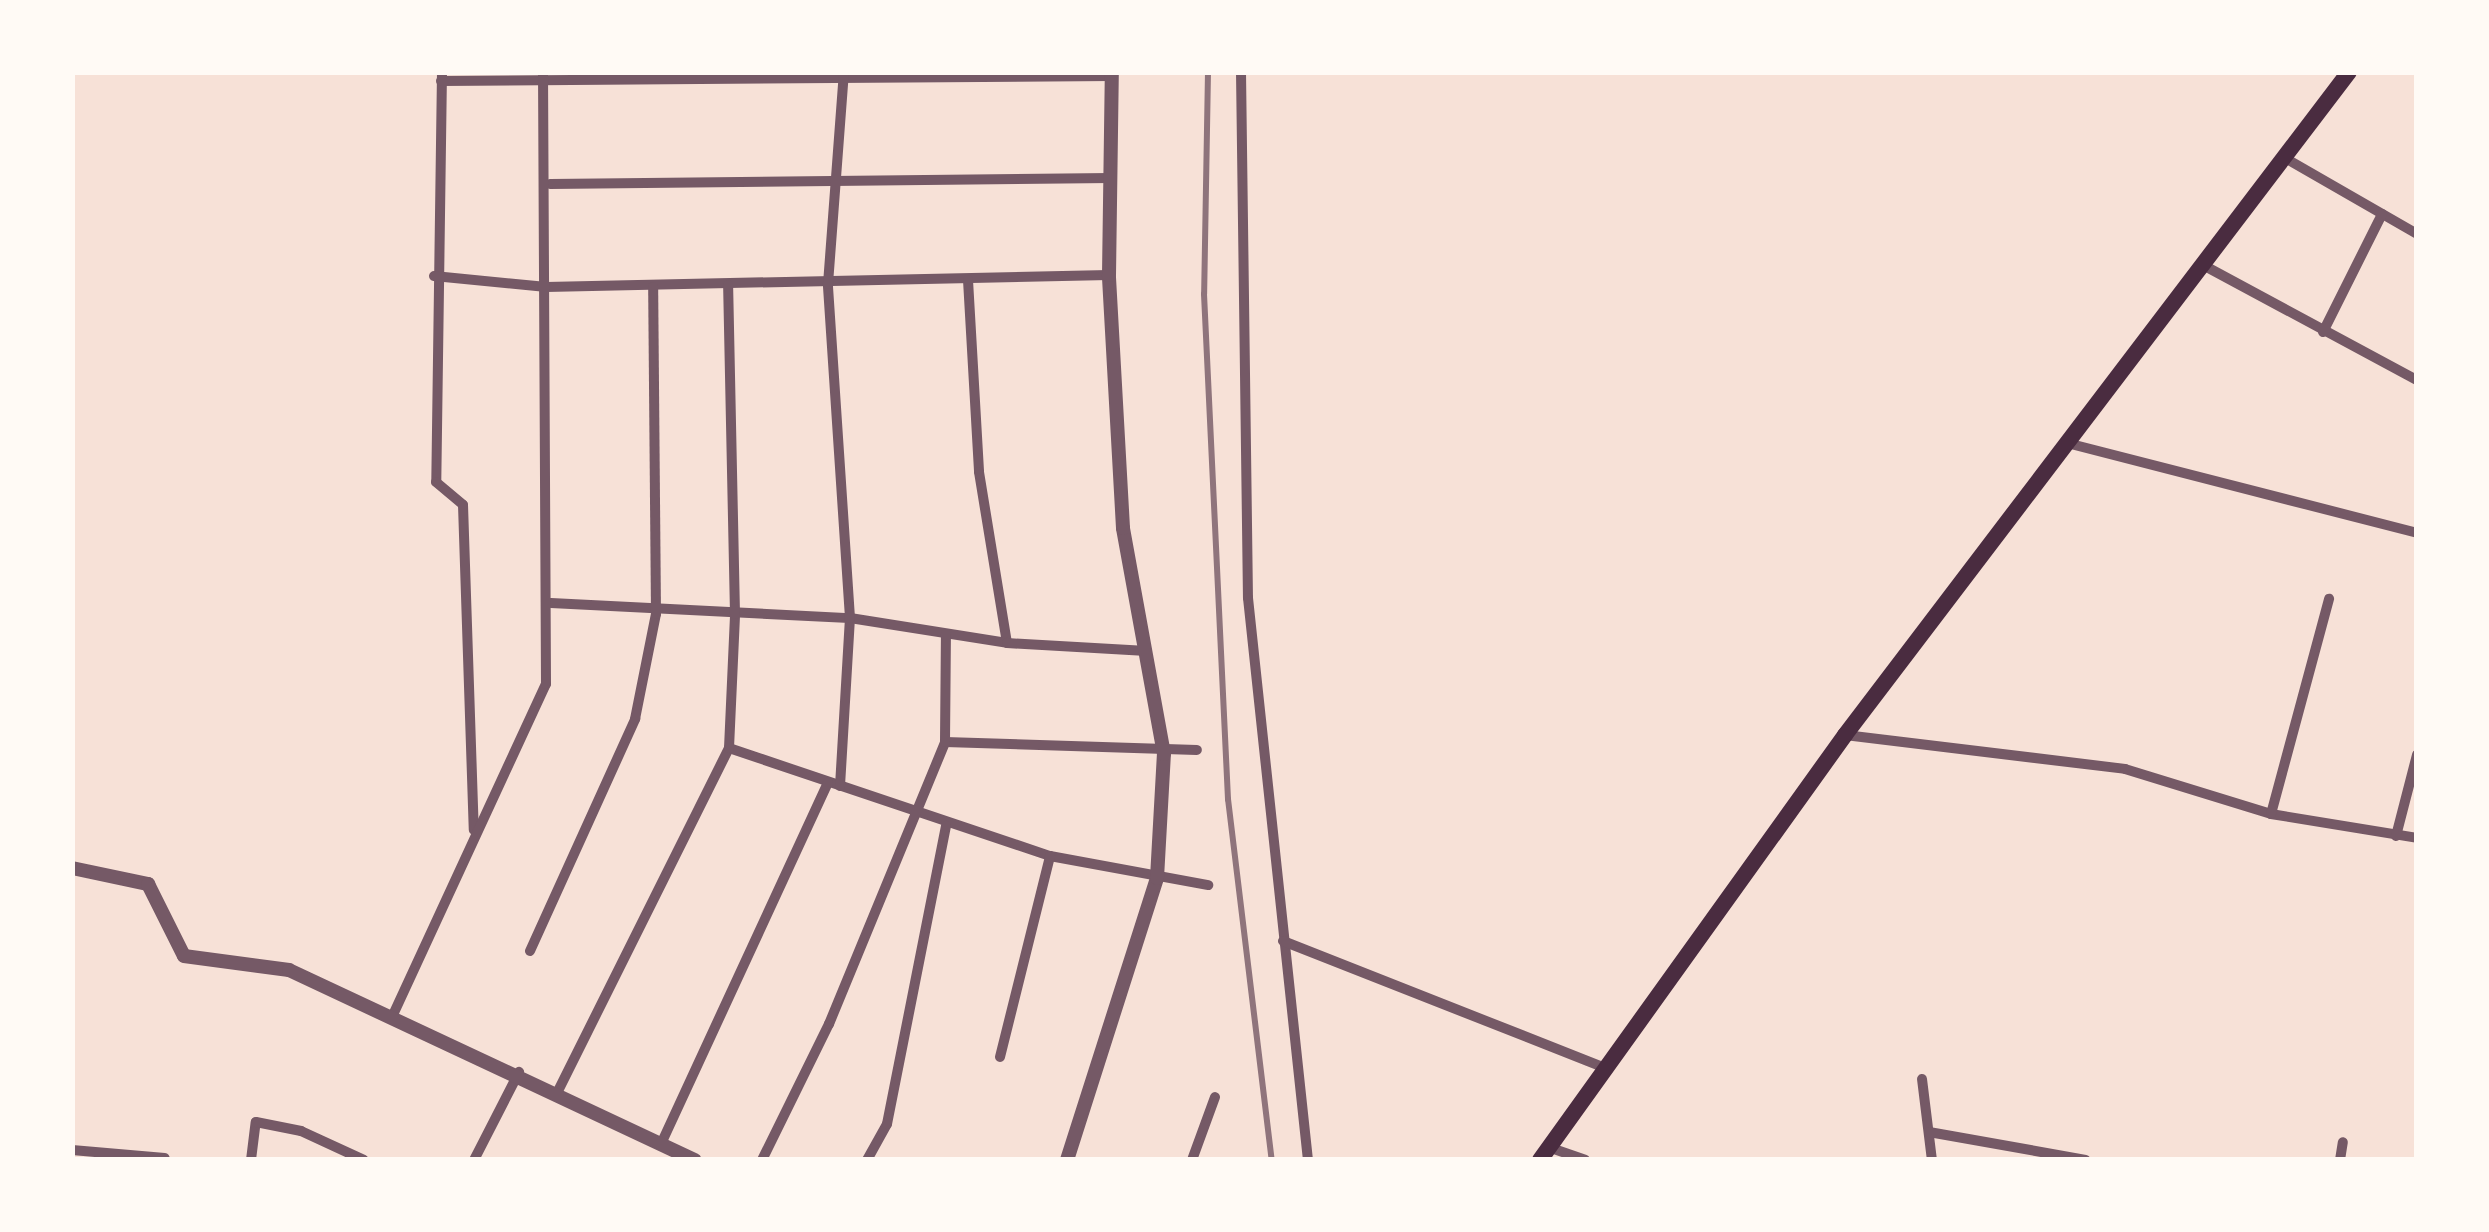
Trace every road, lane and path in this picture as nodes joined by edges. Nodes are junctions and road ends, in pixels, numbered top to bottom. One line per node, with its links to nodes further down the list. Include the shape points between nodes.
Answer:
1 (1241, 72): 52 (street, via 1248,598)
2 (2349, 72): 9 (main road)
3 (990, 74): 4 (street); 7 (street)
4 (1112, 74): 10 (street)
5 (441, 76): 8 (street); 17 (street)
6 (646, 76): 7 (street); 8 (street)
7 (843, 77): 11 (street)
8 (543, 79): 12 (street)
9 (2285, 158): 13 (street); 15 (main road)
10 (1111, 178): 11 (street); 16 (street)
11 (837, 180): 12 (street); 19 (street)
12 (550, 184): 22 (street)
13 (2382, 214): 14 (street); 23 (street)
14 (2417, 234)
15 (2203, 266): 23 (street); 25 (main road)
16 (1109, 275): 18 (street); 34 (street, via 1123,528)
17 (434, 276): 22 (street); 45 (street, via 436,482 463,505)
18 (968, 280): 19 (street); 33 (street, via 979,472)
19 (828, 284): 20 (street); 31 (street)
20 (728, 285): 21 (street); 30 (street)
21 (653, 286): 22 (street); 29 (street)
22 (546, 287): 28 (street)
23 (2323, 332): 24 (street)
24 (2417, 380)
25 (2067, 443): 26 (street); 35 (main road)
26 (2417, 532)
27 (2329, 599): 42 (street)
28 (551, 603): 29 (street); 45 (street, via 546,684)
29 (656, 614): 30 (street); 53 (street, via 635,719)
30 (735, 614): 31 (street); 37 (street)
31 (850, 618): 32 (street); 41 (street)
32 (946, 634): 33 (street); 36 (street)
33 (1006, 643): 34 (street)
34 (1150, 651): 39 (street)
35 (1845, 735): 42 (street, via 2125,770); 56 (main road)
36 (945, 742): 39 (street); 43 (street)
37 (729, 748): 41 (street); 59 (street)
38 (1197, 750): 39 (street)
39 (1164, 754): 50 (street)
40 (2417, 755): 46 (street)
41 (834, 784): 43 (street); 63 (street)
42 (2271, 814): 46 (street)
43 (919, 818): 44 (street); 72 (street)
44 (946, 826): 48 (street); 73 (street, via 887,1124)
45 (475, 831): 54 (street)
46 (2396, 836): 47 (street)
47 (2417, 838)
48 (1050, 856): 50 (street); 55 (street)
49 (72, 868): 54 (street, via 148,884 184,956 289,970)
50 (1157, 878): 51 (street); 74 (street)
51 (1208, 885)
52 (1283, 940): 56 (street); 76 (street)
53 (530, 952)
54 (392, 1017): 57 (street)
55 (1000, 1057)
56 (1605, 1069): 65 (main road)
57 (520, 1072): 59 (street); 70 (street)
58 (1922, 1079): 61 (street)
59 (556, 1095): 63 (street)
60 (1215, 1097): 75 (street)
61 (1929, 1132): 78 (street); 79 (street)
62 (2343, 1142): 80 (street)
63 (662, 1144): 71 (street)
64 (72, 1150): 66 (street)
65 (1546, 1154): 77 (street)
66 (136, 1158): 67 (street)
67 (165, 1158)
68 (251, 1160): 69 (street, via 256,1122 301,1130)
69 (364, 1160)
70 (474, 1160)
71 (695, 1160)
72 (762, 1160)
73 (867, 1160)
74 (1066, 1160)
75 (1192, 1160)
76 (1308, 1160)
77 (1585, 1160)
78 (1932, 1160)
79 (2086, 1160)
80 (2340, 1160)

